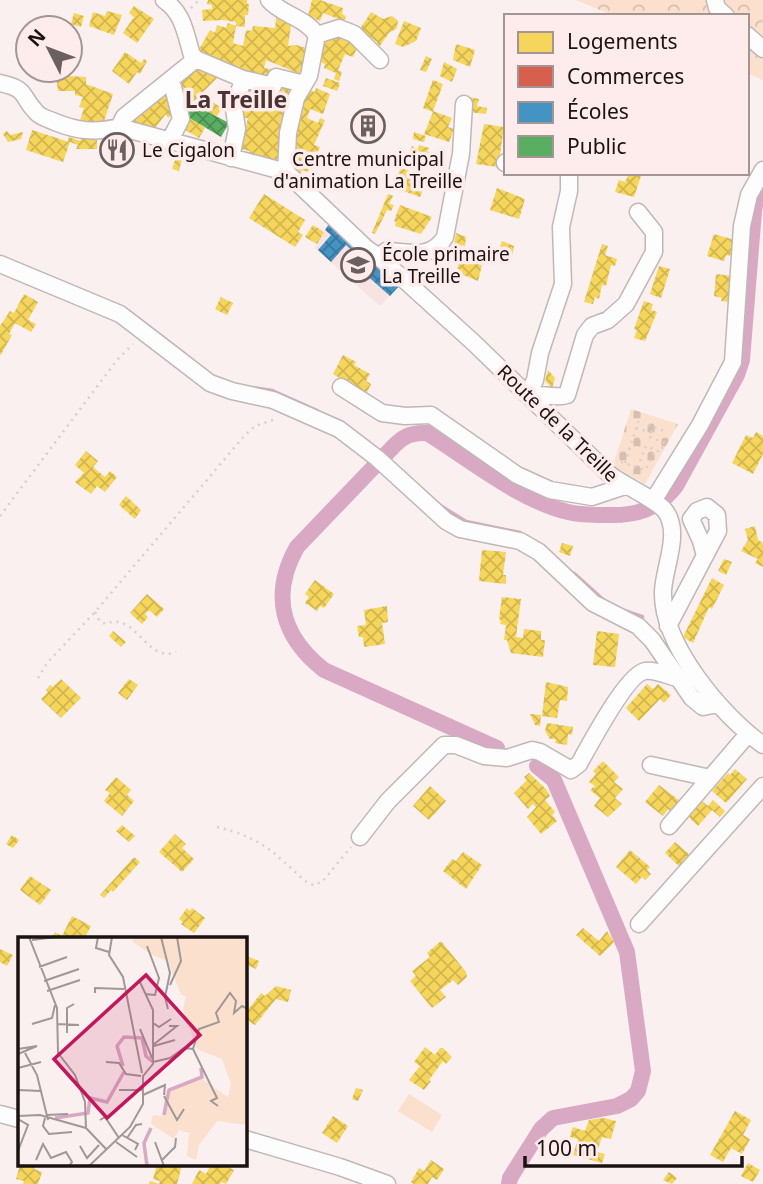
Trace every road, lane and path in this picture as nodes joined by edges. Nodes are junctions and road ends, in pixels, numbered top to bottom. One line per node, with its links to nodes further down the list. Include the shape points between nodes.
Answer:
1 (164, 0): 6 (street, via 182,18)
2 (269, 0): 3 (street, via 299,17)
3 (317, 35): 7 (street, via 340,28 354,34); 11 (street)
4 (749, 37): 5 (street)
5 (763, 49)
6 (196, 59): 8 (street); 9 (street)
7 (380, 60)
8 (171, 79): 13 (street, via 124,117); 14 (street, via 181,119)
9 (243, 79): 11 (street); 15 (street, via 234,109 237,128)
10 (0, 83): 13 (street, via 16,86 38,115 78,131)
11 (304, 84): 17 (street, via 288,133)
12 (464, 104): 20 (street, via 461,154 445,237 430,251 386,251)
13 (119, 127): 14 (street)
14 (170, 139): 15 (street)
15 (232, 158): 17 (street)
16 (763, 170): 37 (street, via 749,195 742,226 733,362)
17 (286, 172): 20 (street, Route de la Treille)
18 (569, 175): 24 (street, via 561,227 563,284)
19 (638, 212): 24 (street, via 654,232 654,252 626,304 585,335 567,396)
20 (379, 257): 24 (street, Route de la Treille)
21 (0, 264): 22 (street, via 120,314)
22 (144, 331): 38 (path); 44 (street, via 210,383 274,400 339,429 446,522 520,541 538,552 593,603 638,626)
23 (341, 387): 36 (street, via 382,413 431,415 517,475 550,490 592,497)
24 (528, 395): 36 (street, Route de la Treille)
25 (279, 419): 40 (path, via 255,426 245,435)
26 (639, 419): 29 (path)
27 (649, 425): 28 (path)
28 (654, 427): 30 (path); 31 (path)
29 (636, 428): 31 (path); 35 (path)
30 (667, 432)
31 (652, 433): 32 (path, via 650,437 665,443 660,452)
32 (656, 450): 34 (path, via 646,446); 35 (path, via 645,470)
33 (614, 460): 35 (path)
34 (640, 461)
35 (625, 463)
36 (625, 486): 37 (street, Route de la Treille)
37 (655, 503): 41 (street, via 671,522 672,531 663,591)
38 (0, 516)
39 (705, 556): 41 (street)
40 (95, 612): 42 (path, via 105,624 126,623 158,652); 43 (path)
41 (668, 626): 45 (street)
42 (176, 652)
43 (38, 678)
44 (677, 678): 45 (street, via 703,706); 53 (street, via 642,671 621,694 575,768 566,769 532,750 507,758 444,745)
45 (718, 704): 46 (street)
46 (748, 734): 47 (street); 49 (street)
47 (763, 746)
48 (651, 765): 49 (street)
49 (710, 778): 51 (street)
50 (763, 786): 54 (street)
51 (669, 825)
52 (217, 827): 53 (path, via 262,842 313,886 333,871)
53 (360, 836)
54 (639, 924)
55 (0, 1114): 56 (street)
56 (18, 1119)
57 (247, 1140): 58 (street)
58 (387, 1184)

